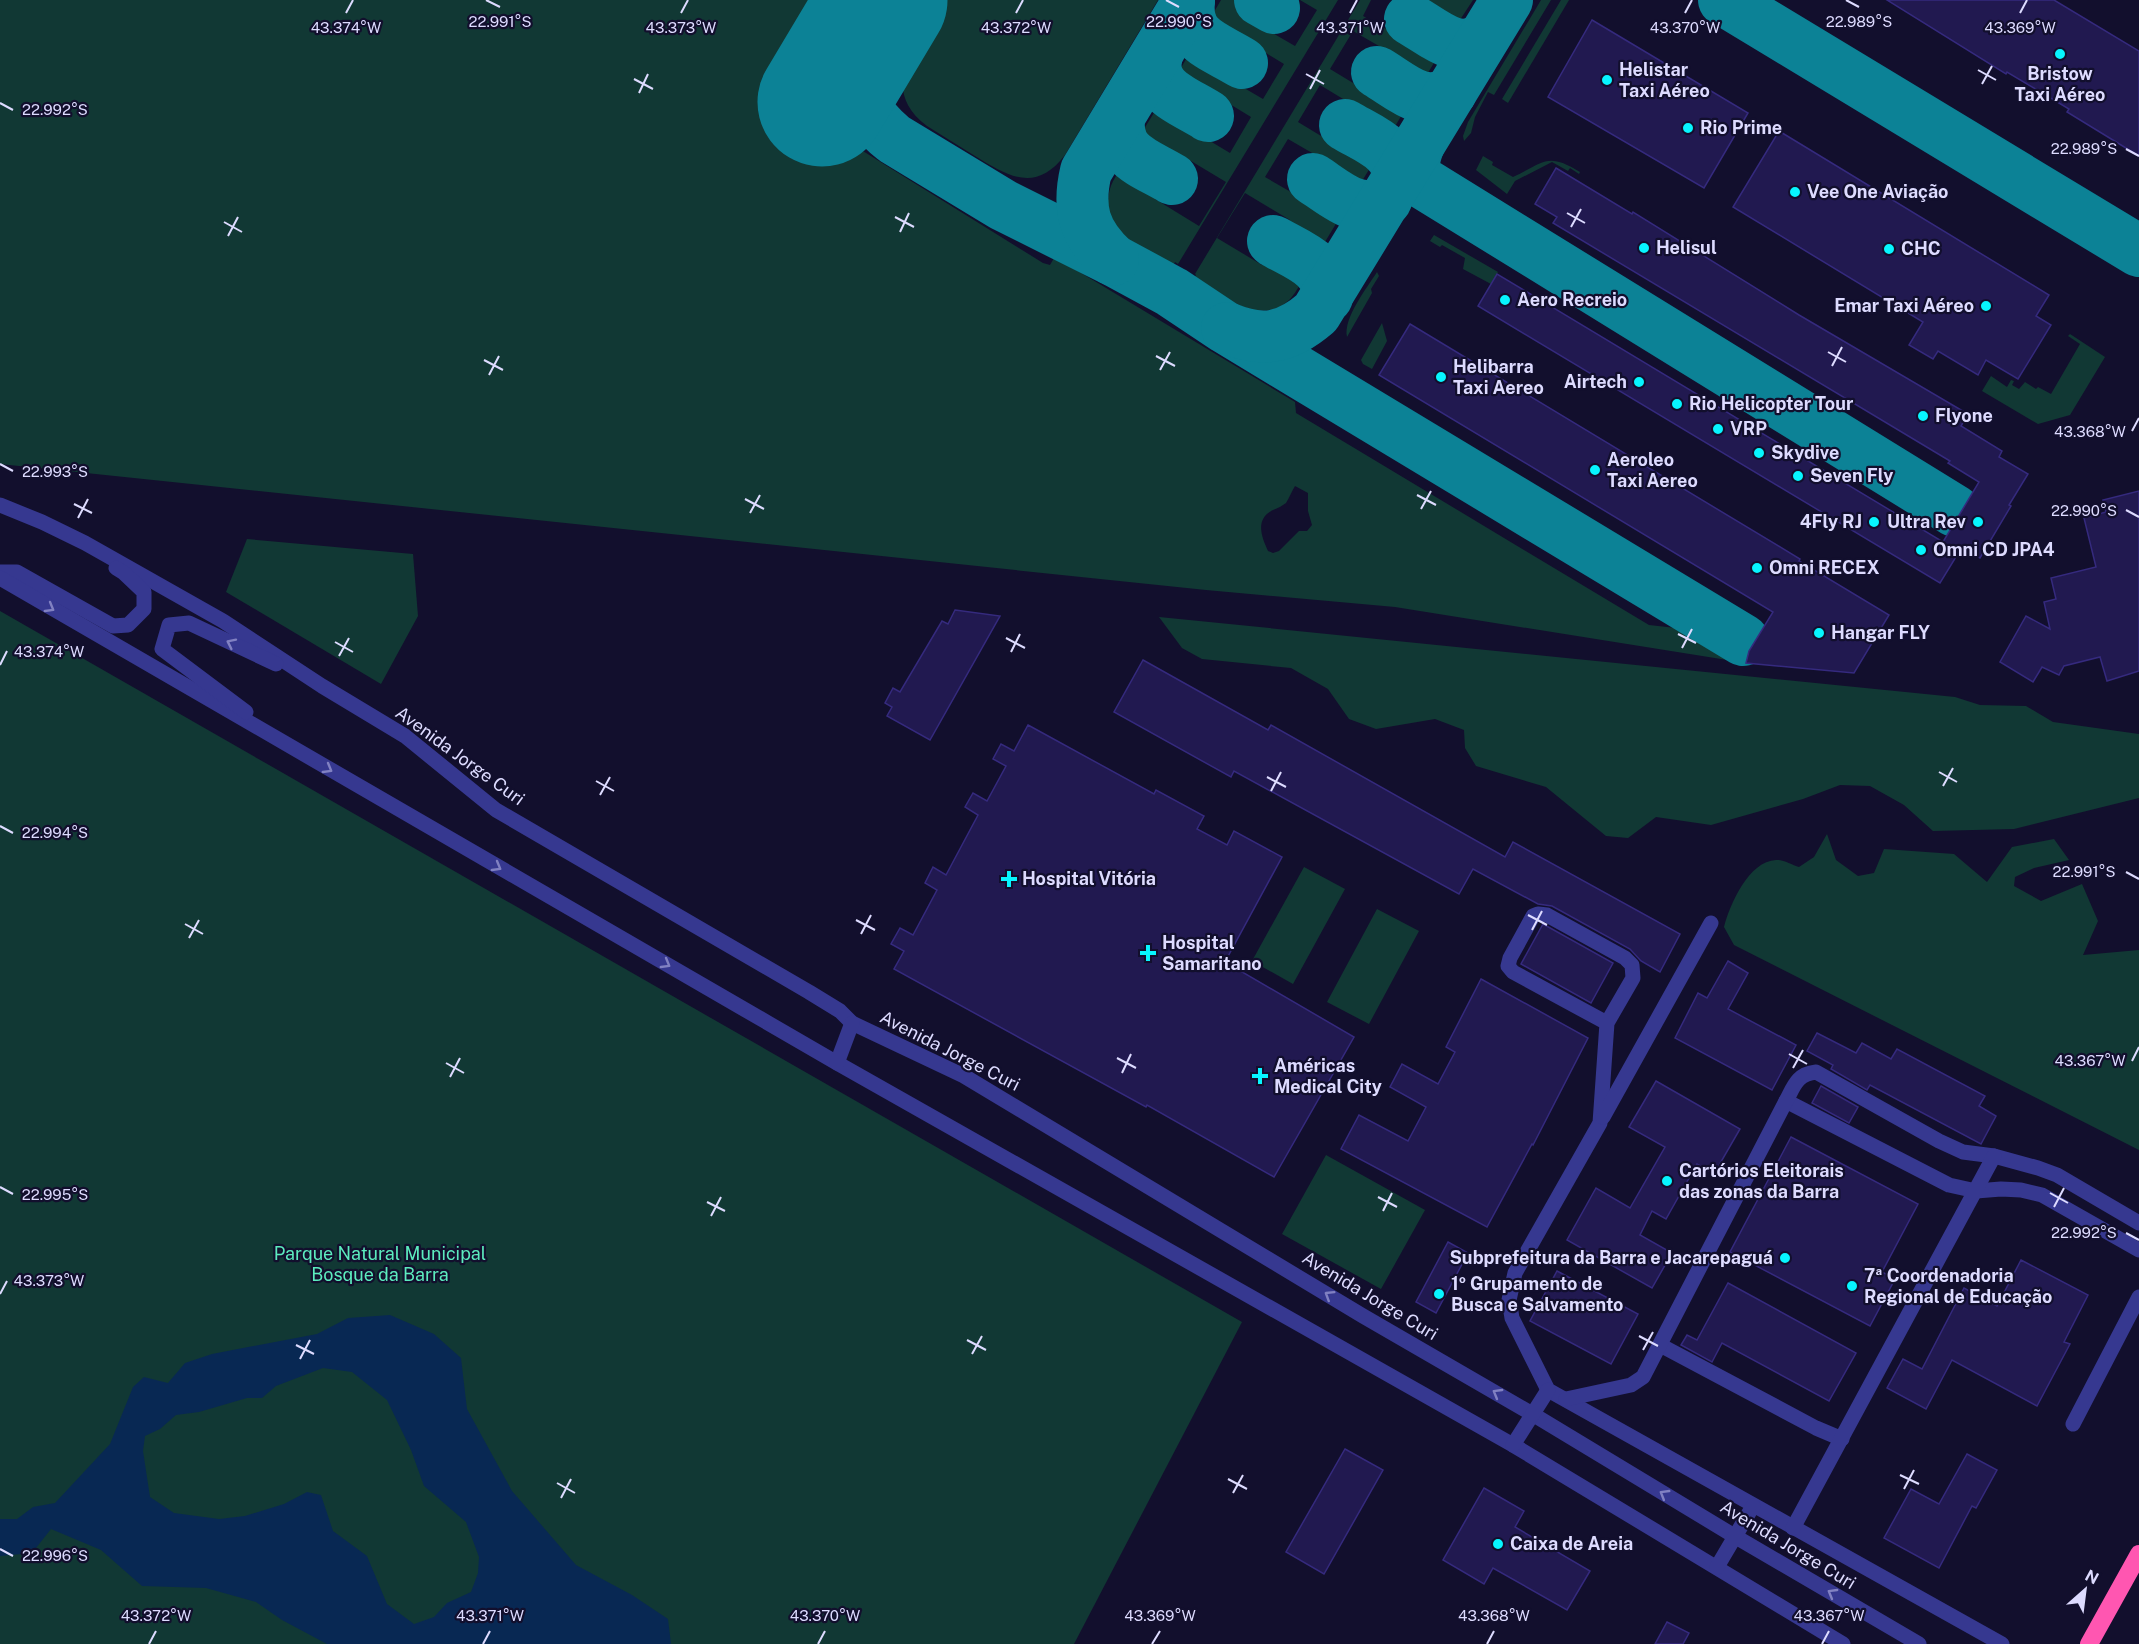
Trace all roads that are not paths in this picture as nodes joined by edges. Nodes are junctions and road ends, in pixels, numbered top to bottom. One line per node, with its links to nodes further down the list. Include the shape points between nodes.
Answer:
1 (0, 505): 2 (street, Avenida Jorge Curi)
2 (56, 529): 3 (street, via 124,573 144,592 144,609 128,625 113,626 17,572); 5 (street, Avenida Jorge Curi, via 223,621)
3 (0, 572)
4 (0, 578): 6 (street, one-way to 6)
5 (322, 686): 6 (street, one-way to 6, via 189,623 169,625 164,638 162,649); 8 (street, Avenida Jorge Curi, via 405,736 496,810 840,1011)
6 (301, 753): 10 (street, one-way to 10)
7 (1711, 923): 12 (street)
8 (852, 1023): 10 (street); 21 (street, Avenida Jorge Curi, one-way to 8, via 964,1076)
9 (1607, 1023): 9 (street, via 1508,966 1533,916 1547,915 1632,965 1633,978); 12 (street)
10 (837, 1064): 24 (street)
11 (1786, 1101): 13 (street, via 1798,1080 1806,1073 1816,1072 1939,1141 1963,1152); 14 (street, via 1949,1185); 18 (street)
12 (1600, 1123): 19 (street, via 1515,1273 1509,1300 1512,1318)
13 (1994, 1156): 14 (street); 15 (street, via 2056,1175)
14 (1976, 1191): 16 (street, via 2021,1190 2042,1196); 23 (street)
15 (2139, 1223)
16 (2139, 1250)
17 (2139, 1297): 22 (street)
18 (1660, 1345): 20 (street, via 1642,1377 1631,1385); 23 (street)
19 (1548, 1390): 20 (street); 21 (street)
20 (1566, 1400): 25 (street)
21 (1534, 1415): 24 (street); 27 (street, Avenida Jorge Curi, one-way to 21)
22 (2073, 1424)
23 (1842, 1438): 26 (street)
24 (1514, 1445): 29 (street)
25 (1753, 1506): 26 (street); 27 (street)
26 (1793, 1528): 32 (street)
27 (1736, 1537): 29 (street); 31 (street, Avenida Jorge Curi, one-way to 27)
28 (2139, 1554): 33 (highway)
29 (1717, 1567): 30 (street)
30 (1843, 1644)
31 (1919, 1644)
32 (2002, 1644)
33 (2089, 1644)

